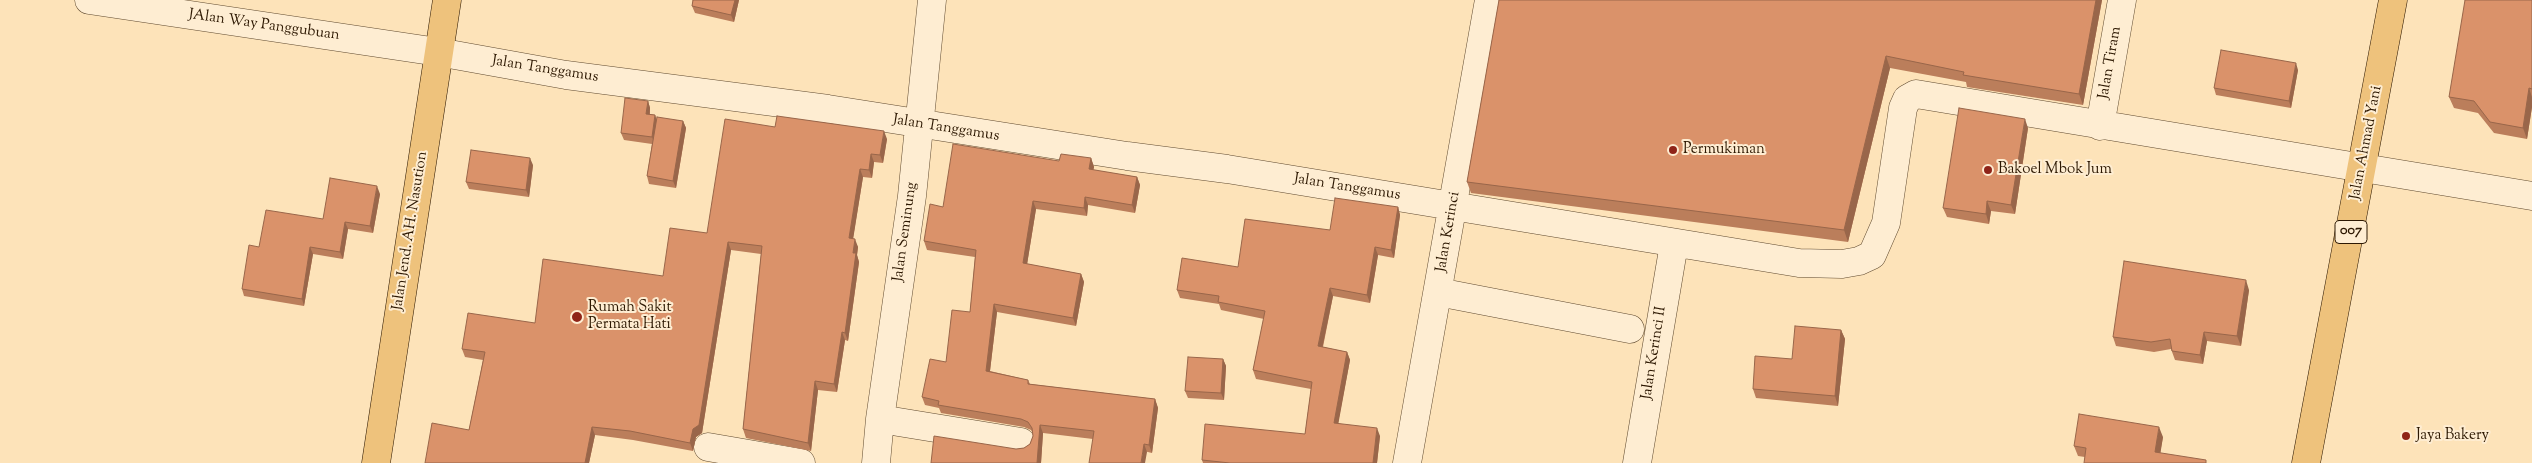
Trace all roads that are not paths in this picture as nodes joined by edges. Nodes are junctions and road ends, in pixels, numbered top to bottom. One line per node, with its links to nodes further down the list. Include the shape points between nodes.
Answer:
1 (90, 0): 7 (street, JAlan Way Panggubuan)
2 (447, 0): 7 (main road, Jalan Jend. AH. Nasution)
3 (932, 0): 8 (street, Jalan Seminung)
4 (1489, 0): 12 (street, Jalan Kerinci)
5 (2122, 0): 9 (street, Jalan Tiram)
6 (2393, 0): 10 (main road, Jalan Ahmad Yani / 007)
7 (438, 52): 8 (street, Jalan Tanggamus, via 566,75 828,110); 19 (main road, Jalan Jend. AH. Nasution)
8 (920, 126): 12 (street, Jalan Tanggamus, via 1228,169); 16 (street, Jalan Seminung)
9 (2100, 126): 10 (street); 13 (street, Jalan Tanggamus, via 1916,94 1907,99 1903,108 1886,223 1872,255 1842,264 1799,263)
10 (2363, 168): 11 (street); 24 (main road, Jalan Ahmad Yani / 007)
11 (2532, 196)
12 (1454, 205): 13 (street, Jalan Tanggamus); 14 (street, Jalan Kerinci)
13 (1674, 244): 23 (street, Jalan Kerinci II)
14 (1438, 292): 15 (street); 22 (street, Jalan Kerinci)
15 (1630, 328)
16 (880, 419): 17 (street); 21 (street, Jalan Seminung)
17 (1021, 442)
18 (708, 447): 20 (street)
19 (376, 463)
20 (801, 463)
21 (876, 463)
22 (1406, 463)
23 (1637, 463)
24 (2306, 463)

